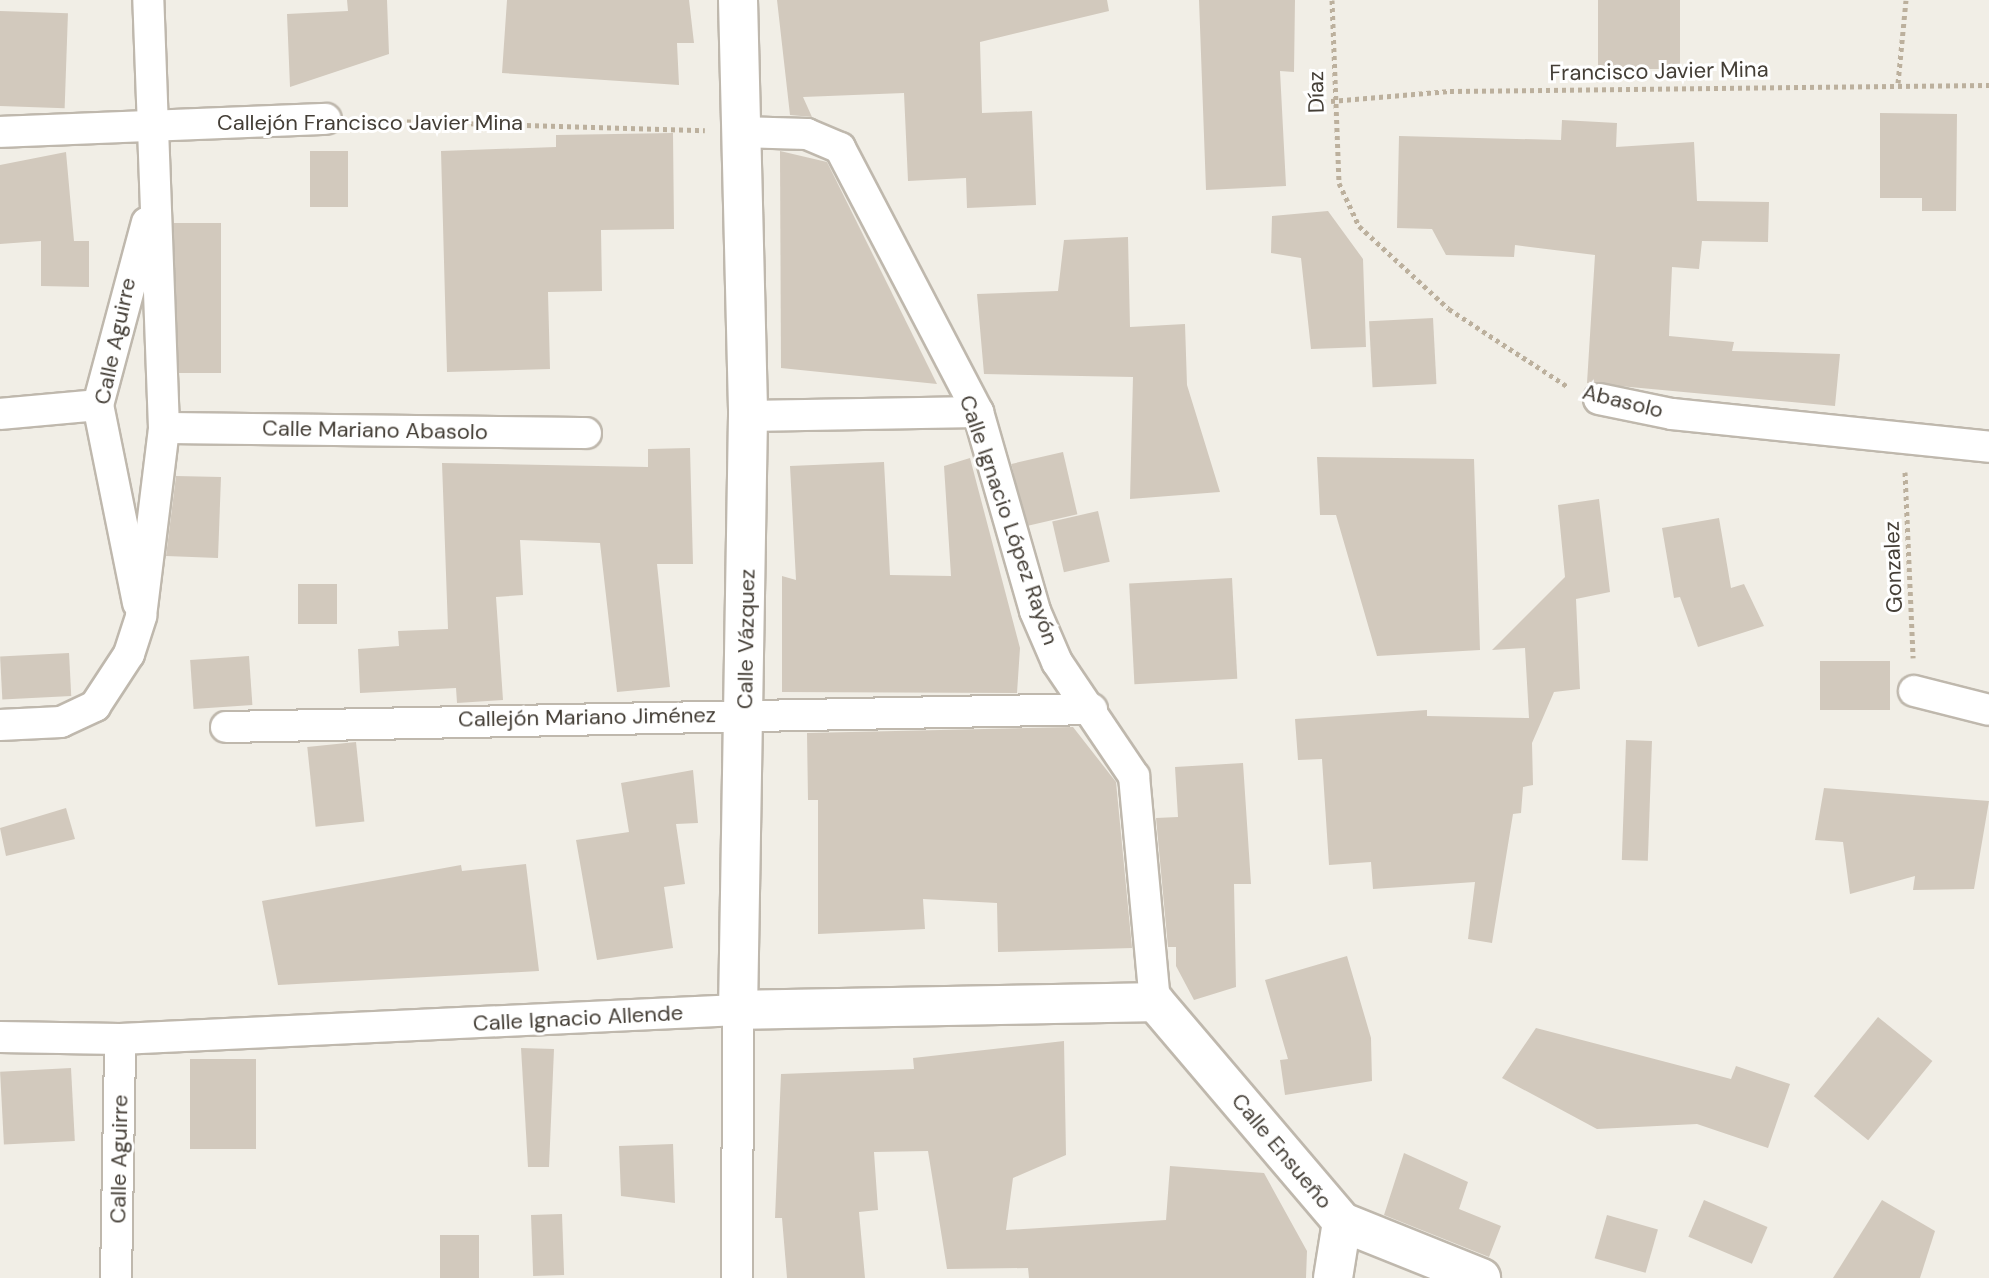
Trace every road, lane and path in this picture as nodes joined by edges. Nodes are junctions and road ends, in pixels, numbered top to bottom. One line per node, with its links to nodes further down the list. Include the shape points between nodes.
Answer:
1 (148, 0): 9 (street, Calle Aguirre)
2 (738, 0): 11 (street, Calle Vázquez)
3 (1332, 0): 7 (path, Díaz)
4 (1906, 0): 5 (path)
5 (1898, 83): 6 (path, Francisco Javier Mina); 7 (path, Francisco Javier Mina, via 1450,91)
6 (1989, 85)
7 (1331, 101): 12 (path, Díaz)
8 (326, 119): 9 (street, Callejón Francisco Javier Mina); 11 (path, Callejón Francisco Javier Mina)
9 (152, 123): 10 (street, Callejón Francisco Javier Mina); 13 (street, Calle Aguirre)
10 (0, 132)
11 (739, 132): 16 (street, Calle Ignacio López Rayón, via 807,134 840,148); 18 (street, Calle Vázquez)
12 (1339, 183): 14 (path, Abasolo, via 1359,226 1396,265 1501,349)
13 (151, 209): 15 (street, Calle Aguirre); 19 (street, Calle Aguirre)
14 (1599, 399): 21 (street, Abasolo)
15 (98, 405): 17 (street); 23 (street, Calle Aguirre)
16 (978, 412): 18 (street); 25 (street, Calle Ignacio López Rayón, via 1035,611 1057,662)
17 (0, 414)
18 (748, 416): 27 (street, Calle Vázquez)
19 (164, 428): 20 (street, Calle Mariano Abasolo); 23 (street, Calle Aguirre)
20 (586, 433)
21 (1904, 441): 22 (street, Abasolo); 24 (path, Gonzalez)
22 (1989, 447)
23 (141, 616): 28 (street, Calle Aguirre, via 111,684 95,706 61,722)
24 (1914, 691): 26 (street)
25 (1092, 709): 27 (street, Callejón Mariano Jiménez); 30 (street, Calle Ignacio López Rayón, via 1134,776)
26 (1989, 710)
27 (745, 715): 29 (street, Callejón Mariano Jiménez); 31 (street, Calle Vázquez)
28 (0, 725)
29 (226, 727)
30 (1155, 1002): 31 (street, Calle Ignacio Allende); 34 (street, Calle Ensueño)
31 (738, 1010): 33 (street, Calle Ignacio Allende); 36 (street, Calle Vázquez)
32 (0, 1037): 33 (street, Calle Ignacio Allende)
33 (120, 1039): 35 (street, Calle Aguirre)
34 (1342, 1222): 37 (street); 38 (street, Calle Ensueño)
35 (116, 1278)
36 (737, 1278)
37 (1333, 1278)
38 (1481, 1278)

